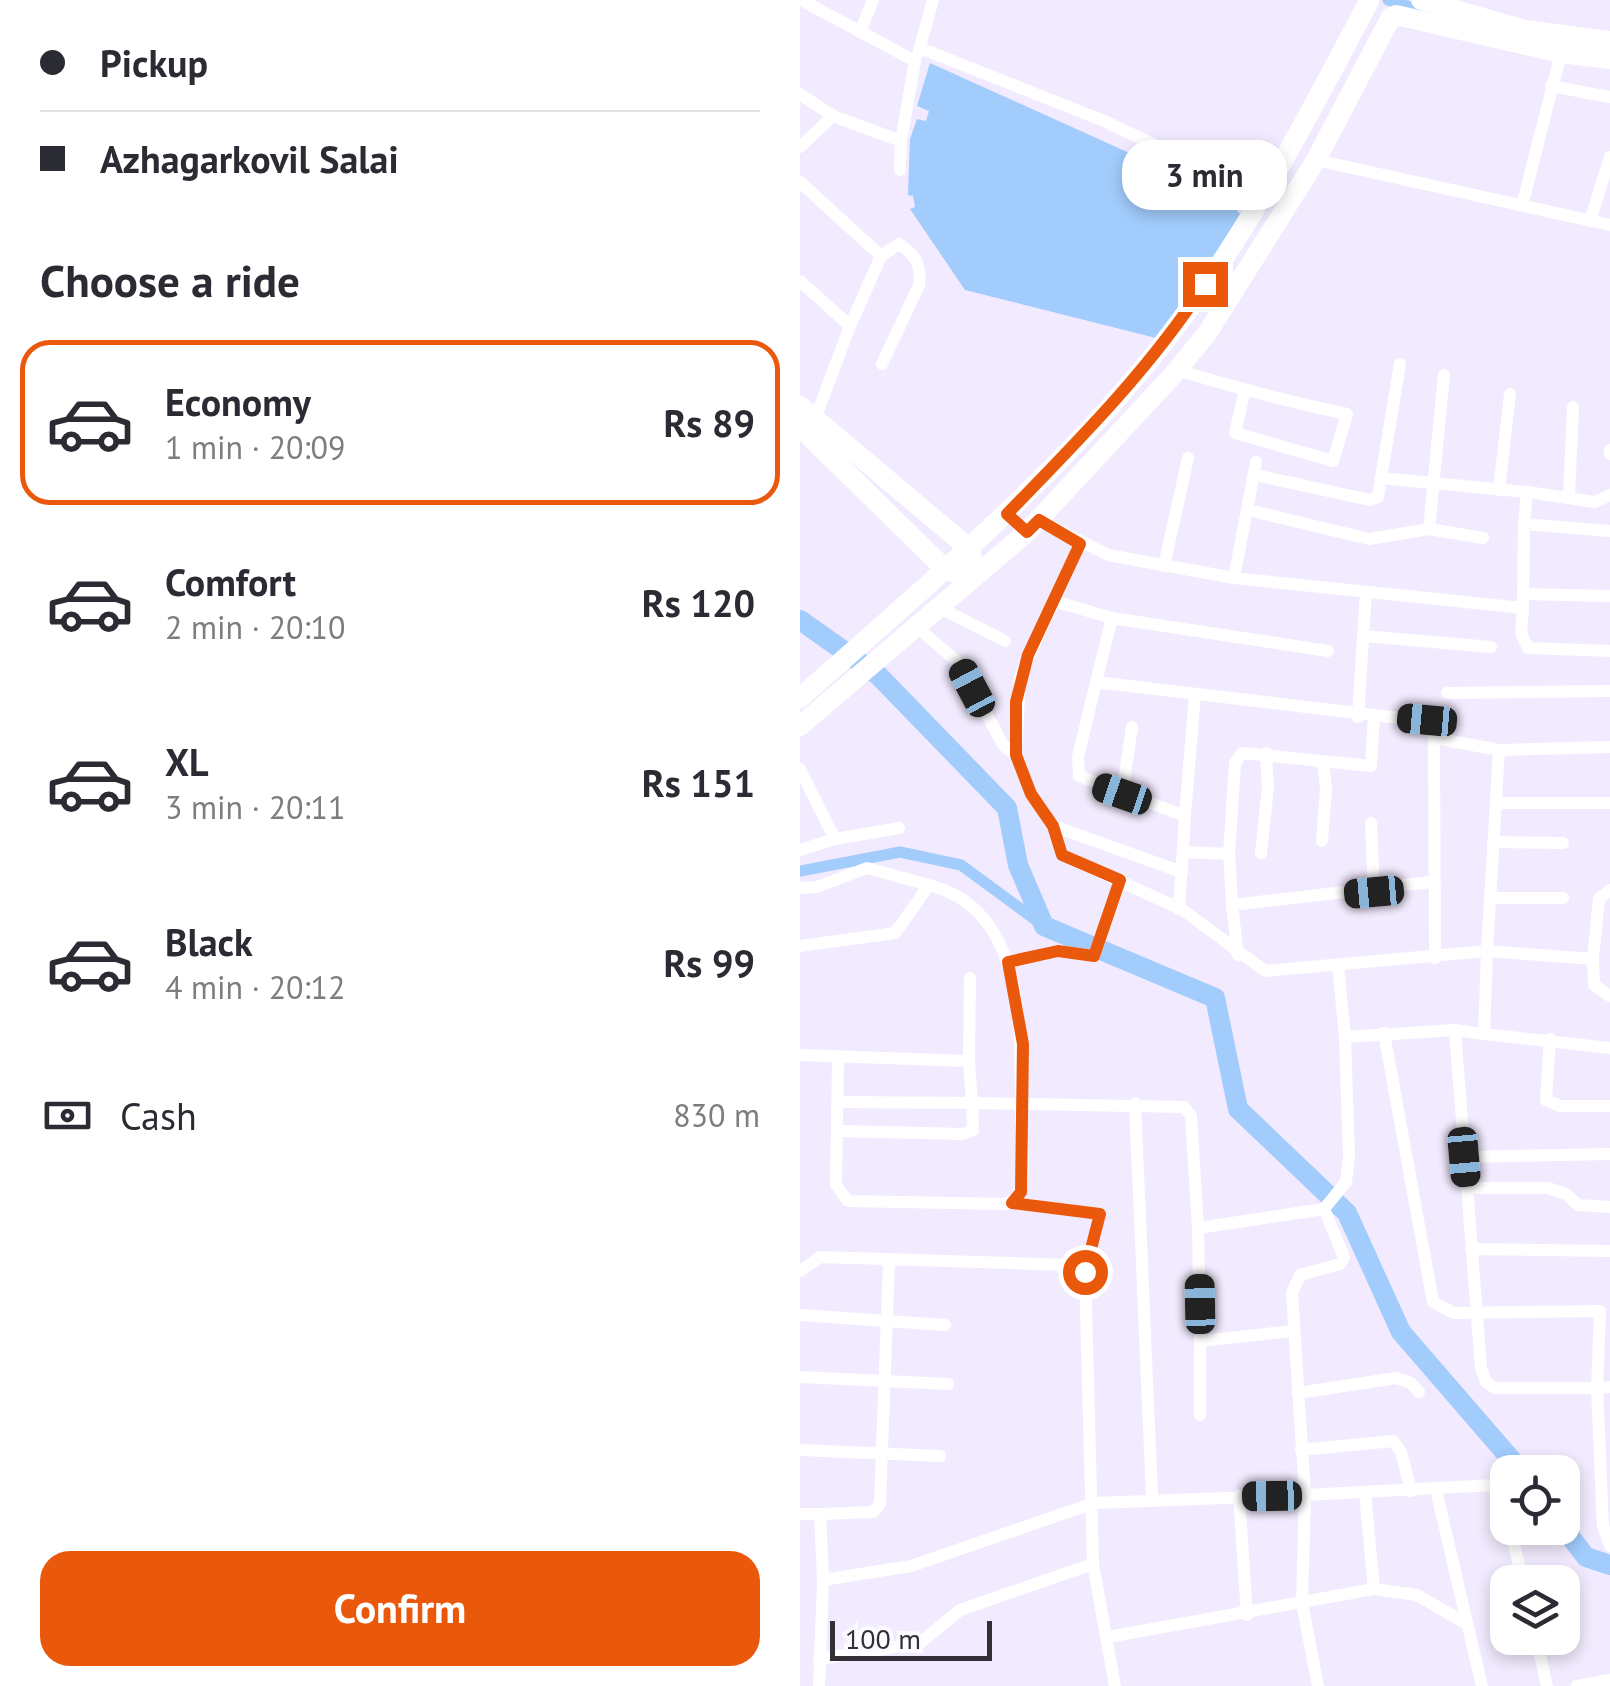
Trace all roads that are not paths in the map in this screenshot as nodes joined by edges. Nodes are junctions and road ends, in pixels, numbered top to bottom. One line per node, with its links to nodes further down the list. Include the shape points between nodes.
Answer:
1 (801, 0): 6 (street)
2 (873, 0): 6 (street)
3 (933, 0): 9 (street)
4 (1369, 0): 5 (main road, via 1374,12); 21 (main road)
5 (1403, 8): 7 (main road); 8 (main road); 18 (main road)
6 (860, 32): 9 (street)
7 (1610, 41)
8 (1561, 53): 10 (main road); 11 (street)
9 (918, 55): 15 (street); 21 (street, via 1104,120)
10 (1610, 59)
11 (1550, 86): 13 (street); 22 (street)
12 (800, 94): 14 (street)
13 (1610, 96)
14 (833, 116): 15 (street); 16 (street)
15 (901, 141): 19 (street)
16 (800, 147)
17 (1610, 157): 23 (street)
18 (1316, 160): 22 (street); 30 (main road)
19 (900, 170)
20 (800, 182): 25 (street)
21 (1262, 196): 44 (main road, via 1154,355)
22 (1522, 206): 23 (street)
23 (1590, 220): 24 (street)
24 (1610, 225)
25 (881, 256): 27 (street); 28 (street, via 899,244 921,272)
26 (801, 284): 27 (street)
27 (850, 326): 35 (street)
28 (882, 364)
29 (1400, 364): 37 (street)
30 (1177, 370): 32 (street); 46 (main road)
31 (1444, 375): 38 (street)
32 (1244, 390): 32 (street, via 1347,414 1334,462 1236,433)
33 (1510, 394): 39 (street)
34 (1573, 408): 42 (street)
35 (806, 422): 51 (main road); 53 (main road)
36 (1188, 458): 52 (street)
37 (1381, 478): 38 (street); 43 (street, via 1378,496 1370,500 1256,469)
38 (1435, 483): 39 (street); 47 (street)
39 (1499, 490): 40 (street)
40 (1527, 492): 42 (street); 45 (street)
41 (1610, 495): 42 (street, via 1596,502)
42 (1568, 498)
43 (1248, 510): 47 (street, via 1368,540); 55 (street)
44 (1007, 514): 46 (street); 51 (main road)
45 (1524, 524): 48 (street); 59 (street)
46 (1033, 526): 50 (street); 54 (main road)
47 (1429, 529): 49 (street)
48 (1610, 530)
49 (1483, 538)
50 (1080, 544): 52 (street); 58 (street)
51 (970, 550): 53 (main road); 54 (main road)
52 (1164, 566): 55 (street)
53 (946, 570): 54 (main road); 72 (main road)
54 (975, 578): 60 (main road)
55 (1234, 578): 56 (street)
56 (1366, 592): 59 (street); 63 (street)
57 (1610, 596): 59 (street)
58 (1054, 600): 61 (street); 81 (street, via 1020,676)
59 (1524, 601): 67 (street, via 1521,633 1528,648)
60 (942, 609): 62 (main road); 64 (street)
61 (1112, 618): 66 (street); 68 (street)
62 (912, 634): 75 (main road); 81 (street, via 960,664 1003,744)
63 (1364, 636): 65 (street); 74 (street)
64 (1006, 641)
65 (1490, 647)
66 (1328, 651)
67 (1610, 652)
68 (1096, 682): 71 (street); 84 (street, via 1077,768 1086,782)
69 (1610, 691): 70 (street)
70 (1448, 693)
71 (1196, 695): 74 (street); 87 (street)
72 (800, 698)
73 (1374, 715): 74 (street); 77 (street, via 1431,722); 82 (street, via 1371,766)
74 (1358, 716)
75 (800, 726)
76 (1132, 727): 84 (street)
77 (1434, 738): 79 (street); 101 (street)
78 (1610, 747): 79 (street)
79 (1498, 750): 85 (street)
80 (1266, 753): 82 (street); 97 (street); 98 (street, via 1238,757)
81 (1016, 755): 89 (street)
82 (1323, 761): 92 (street)
83 (800, 769): 91 (street)
84 (1122, 794): 87 (street)
85 (1496, 803): 86 (street); 93 (street)
86 (1610, 803)
87 (1185, 816): 96 (street)
88 (1371, 823): 105 (street)
89 (1053, 826): 99 (street); 100 (street, via 1062,855)
90 (899, 828): 91 (street)
91 (835, 838): 95 (street)
92 (1322, 840)
93 (1493, 842): 94 (street); 106 (street)
94 (1563, 842)
95 (800, 850)
96 (1183, 852): 98 (street); 99 (street)
97 (1261, 853)
98 (1230, 854): 108 (street)
99 (1182, 872): 109 (street)
100 (1120, 880): 109 (street); 116 (street, via 1097,952 1047,952)
101 (1431, 882): 105 (street); 114 (street)
102 (929, 885): 103 (street, via 867,868); 111 (street, via 895,933); 116 (street, via 973,909)
103 (800, 888)
104 (1610, 890): 110 (street, via 1599,899)
105 (1374, 892): 108 (street)
106 (1490, 898): 107 (street); 112 (street)
107 (1563, 898)
108 (1232, 905): 113 (street)
109 (1179, 908): 113 (street)
110 (1603, 938): 115 (street)
111 (800, 946)
112 (1487, 951): 114 (street); 115 (street); 122 (street)
113 (1238, 954): 117 (street, via 1266,972)
114 (1435, 958): 117 (street)
115 (1593, 959): 119 (street, via 1594,985)
116 (1008, 962): 130 (street, via 1023,1044)
117 (1338, 966): 123 (street)
118 (970, 978): 128 (street)
119 (1610, 996)
120 (1454, 1030): 121 (street); 122 (street); 136 (street)
121 (1384, 1033): 123 (street); 148 (street, via 1432,1302 1454,1313)
122 (1484, 1034): 124 (street)
123 (1345, 1037): 139 (street, via 1349,1158 1340,1194)
124 (1550, 1039): 125 (street); 133 (street, via 1546,1100)
125 (1610, 1048)
126 (800, 1055): 127 (street)
127 (838, 1058): 128 (street); 129 (street)
128 (970, 1061): 131 (street)
129 (838, 1102): 131 (street); 134 (street)
130 (1020, 1102): 131 (street); 132 (street); 138 (street, via 1021,1192)
131 (972, 1103): 134 (street, via 970,1134)
132 (1135, 1104): 141 (street, via 1189,1111); 171 (street)
133 (1610, 1106)
134 (838, 1132): 138 (street, via 836,1185 848,1201)
135 (1610, 1154): 136 (street)
136 (1464, 1157): 137 (street)
137 (1466, 1188): 140 (street, via 1548,1188 1578,1204); 142 (street)
138 (1012, 1203): 146 (street, via 1100,1214)
139 (1326, 1207): 141 (street); 152 (street, via 1344,1257 1294,1282)
140 (1610, 1208)
141 (1198, 1228): 153 (street)
142 (1471, 1248): 143 (street); 148 (street)
143 (1610, 1251)
144 (888, 1260): 145 (street, via 820,1257); 146 (street, via 1069,1265); 150 (street)
145 (800, 1270)
146 (1085, 1272): 173 (street)
147 (1605, 1311): 148 (street); 157 (street)
148 (1476, 1312): 157 (street, via 1486,1382 1495,1388)
149 (800, 1314): 150 (street)
150 (886, 1322): 151 (street); 155 (street)
151 (945, 1325)
152 (1293, 1332): 153 (street); 159 (street)
153 (1200, 1341): 160 (street)
154 (800, 1377): 155 (street)
155 (884, 1380): 156 (street); 163 (street)
156 (948, 1384)
157 (1604, 1388): 172 (street)
158 (1419, 1392): 159 (street, via 1396,1378)
159 (1298, 1393): 162 (street)
160 (1200, 1415)
161 (800, 1450): 163 (street)
162 (1301, 1450): 167 (street, via 1393,1440); 170 (street)
163 (880, 1454): 164 (street); 175 (street, via 878,1510)
164 (940, 1456)
165 (1490, 1485): 166 (street)
166 (1436, 1490): 167 (street); 182 (street)
167 (1411, 1491): 168 (street)
168 (1364, 1492): 170 (street); 179 (street)
169 (1239, 1496): 170 (street); 171 (street); 181 (street)
170 (1304, 1496): 180 (street)
171 (1152, 1497): 173 (street)
172 (1606, 1502): 176 (street)
173 (1094, 1503): 177 (street); 178 (street, via 911,1566)
174 (800, 1514): 175 (street)
175 (820, 1514): 178 (street)
176 (1610, 1546)
177 (1093, 1564): 183 (street); 185 (street, via 960,1610 920,1643)
178 (823, 1580): 185 (street)
179 (1374, 1589): 180 (street); 182 (street, via 1417,1595)
180 (1302, 1603): 181 (street); 189 (street)
181 (1248, 1615): 183 (street)
182 (1467, 1624): 190 (street)
183 (1108, 1637): 188 (street)
184 (1540, 1655): 191 (street)
185 (818, 1659): 187 (street)
186 (1610, 1680): 192 (street)
187 (818, 1686)
188 (1115, 1686)
189 (1318, 1686)
190 (1482, 1686)
191 (1547, 1686)
192 (1577, 1686)

